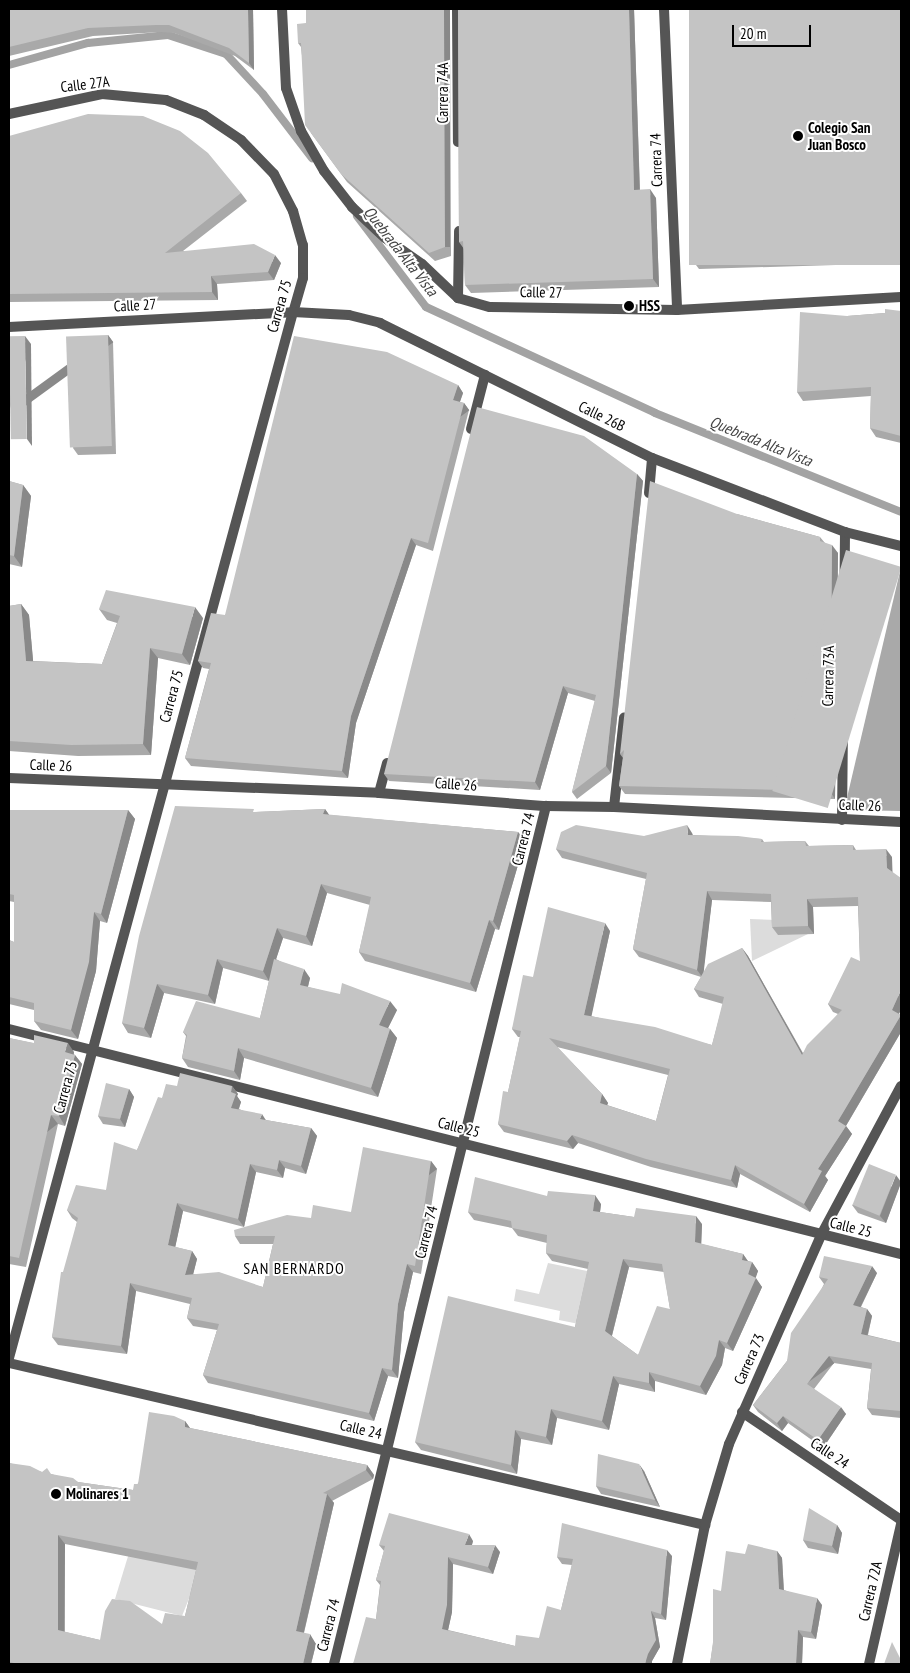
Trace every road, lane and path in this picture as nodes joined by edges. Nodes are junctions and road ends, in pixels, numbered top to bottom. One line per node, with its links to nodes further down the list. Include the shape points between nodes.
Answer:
1 (282, 9): 8 (street, Calle 27, via 286,88 306,139 324,171 352,207)
2 (457, 9): 6 (street, Carrera 74A)
3 (664, 9): 10 (street, Carrera 74)
4 (166, 100): 5 (street, Calle 27A, via 102,94); 11 (street, Carrera 75, via 204,115 241,140 274,174 293,211 303,245 303,278)
5 (9, 114)
6 (459, 154)
7 (459, 220): 8 (street)
8 (458, 298): 10 (street, Calle 27, via 490,307)
9 (901, 298): 10 (street, Calle 27)
10 (677, 310)
11 (293, 312): 12 (street, Calle 27); 13 (street, Calle 26B, via 349,315 380,323); 22 (street, Carrera 75)
12 (9, 327)
13 (485, 375): 14 (street); 15 (street, Calle 26B)
14 (468, 441)
15 (652, 458): 16 (street); 17 (street, Calle 26B)
16 (648, 506)
17 (845, 532): 18 (street, Calle 26B); 26 (street, Carrera 73A)
18 (901, 546)
19 (625, 710): 25 (street)
20 (389, 755): 23 (street)
21 (9, 778): 22 (street, Calle 26)
22 (162, 784): 23 (street, Calle 26); 29 (street, Carrera 75)
23 (379, 793): 24 (street, Calle 26)
24 (546, 806): 25 (street, Calle 26); 31 (street, Carrera 74)
25 (614, 807): 26 (street, Calle 26)
26 (842, 820): 27 (street, Calle 26)
27 (901, 822)
28 (9, 1029): 29 (street, Calle 25)
29 (91, 1050): 31 (street, Calle 25); 34 (street, Carrera 75)
30 (901, 1086): 32 (street, Carrera 73)
31 (464, 1144): 32 (street, Calle 25); 37 (street, Carrera 74)
32 (821, 1235): 33 (street, Calle 25); 36 (street, Carrera 73)
33 (901, 1254)
34 (9, 1358)
35 (9, 1363): 37 (street, Calle 24)
36 (742, 1412): 38 (street, Calle 24); 40 (street, Carrera 73, via 729,1444)
37 (388, 1450): 40 (street, Calle 24); 41 (street, Carrera 74)
38 (901, 1520)
39 (901, 1524): 43 (street, Carrera 72A)
40 (706, 1525): 42 (street, Carrera 73)
41 (334, 1664)
42 (677, 1664)
43 (869, 1664)

